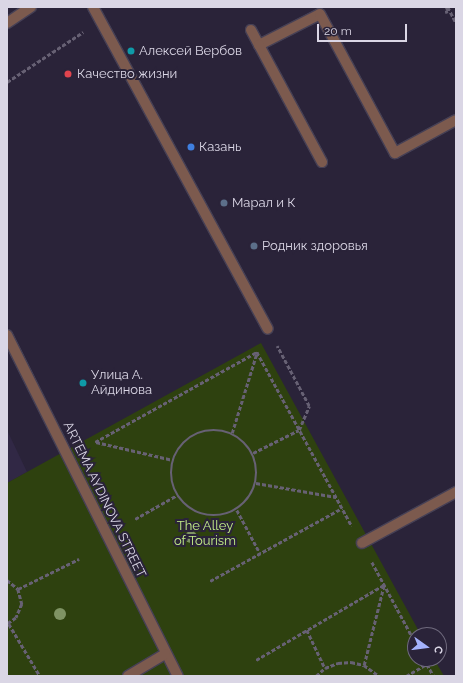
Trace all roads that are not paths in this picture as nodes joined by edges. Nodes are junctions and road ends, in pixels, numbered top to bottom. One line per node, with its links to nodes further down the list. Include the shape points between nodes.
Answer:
1 (31, 7): 3 (street)
2 (94, 7): 8 (street)
3 (7, 23)
4 (251, 30): 5 (street)
5 (259, 45): 6 (street, via 320,14 395,153); 7 (street)
6 (456, 120)
7 (322, 162)
8 (268, 328)
9 (7, 335): 12 (street, ARTEMA AYDINOVA STREET)
10 (456, 492): 11 (street)
11 (362, 543)
12 (165, 654): 13 (street); 14 (street, ARTEMA AYDINOVA STREET)
13 (128, 676)
14 (178, 676)

